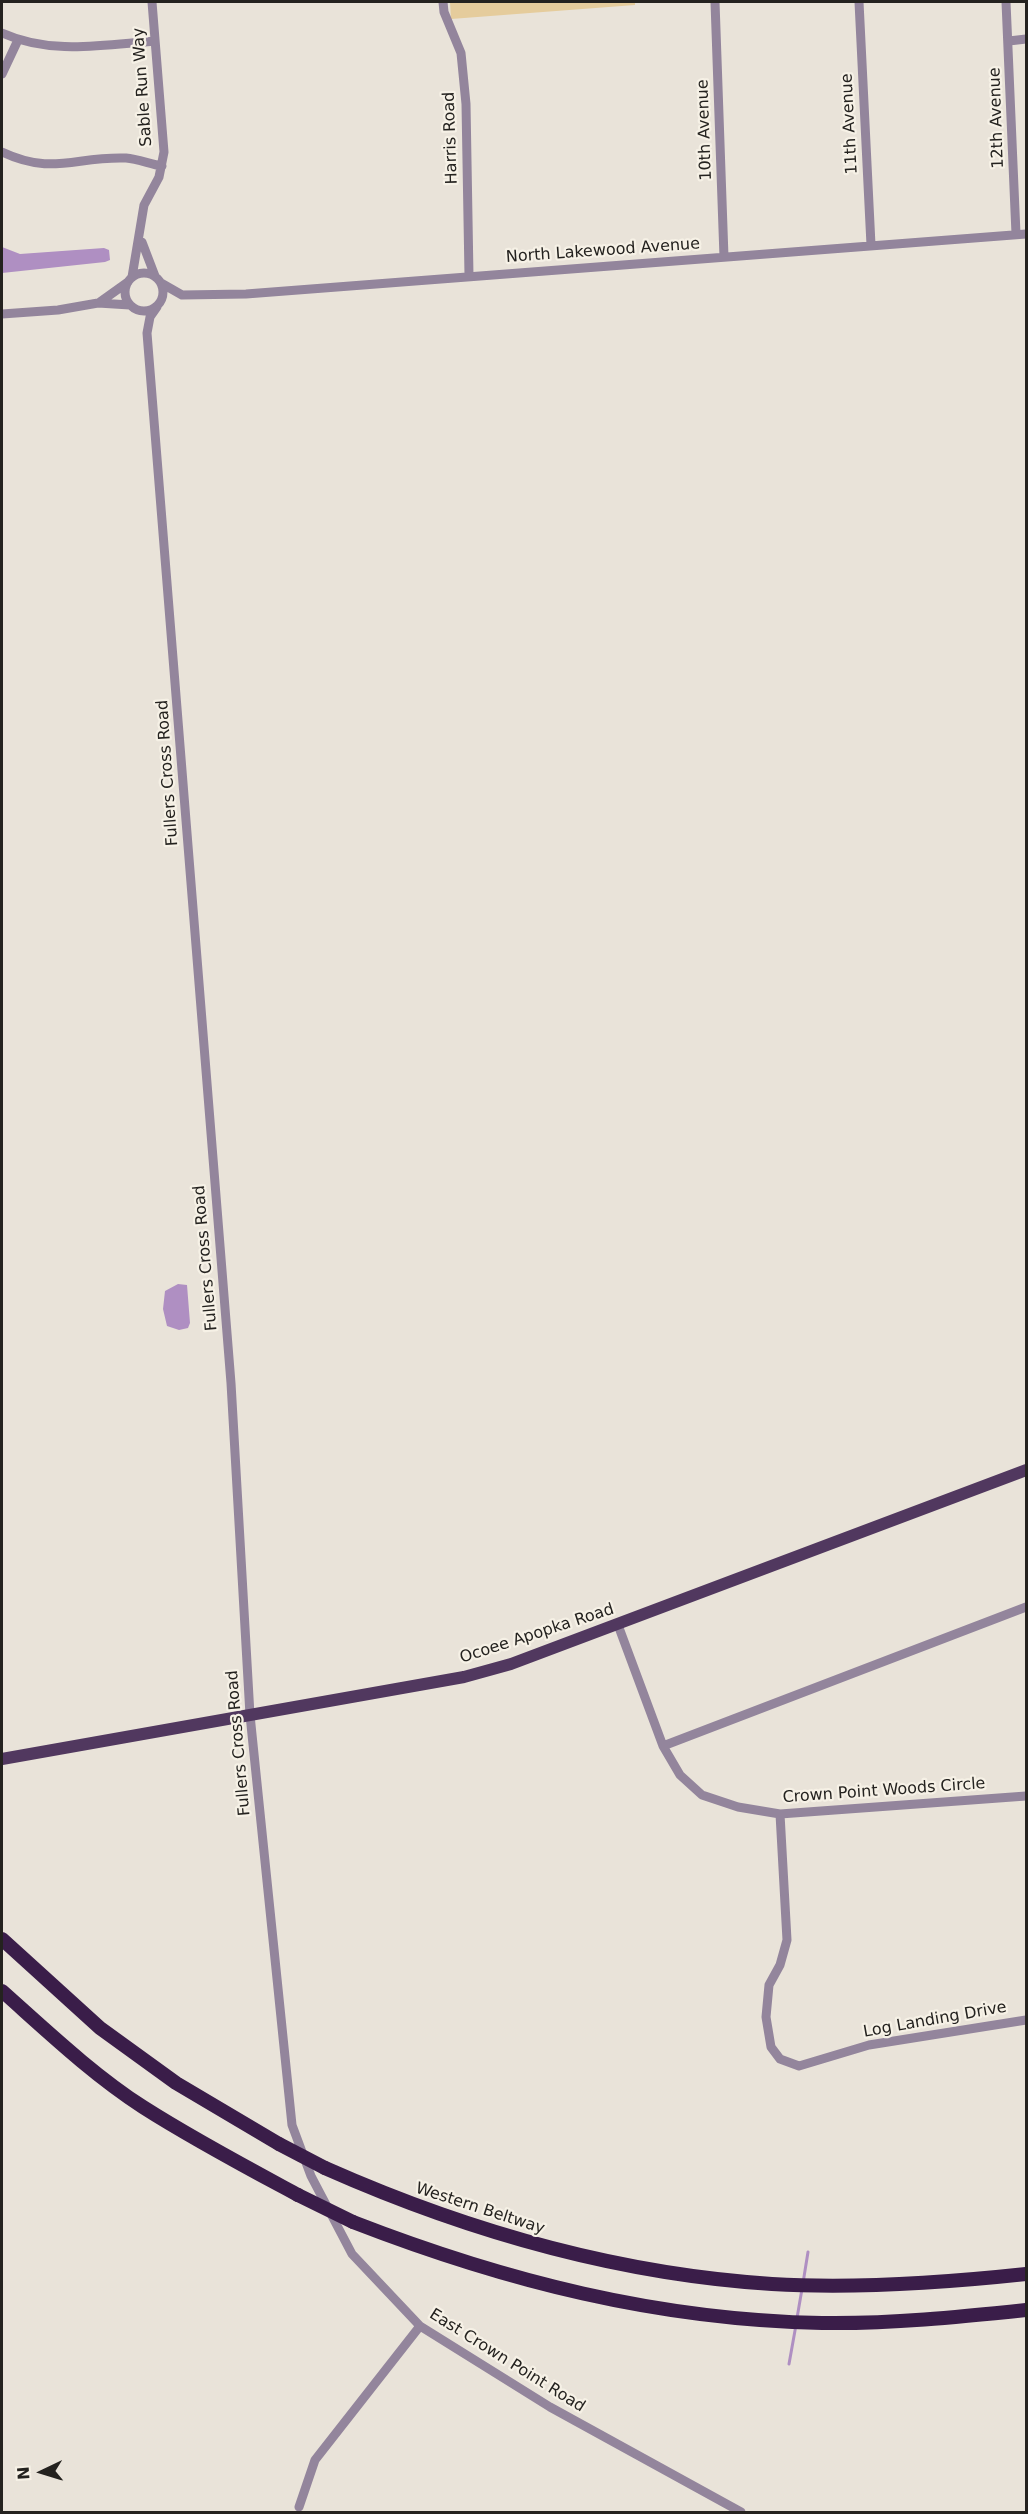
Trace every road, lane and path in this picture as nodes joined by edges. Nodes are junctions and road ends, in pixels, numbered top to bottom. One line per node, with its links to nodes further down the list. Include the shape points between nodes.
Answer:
1 (152, 2): 9 (street, Sable Run Way)
2 (443, 2): 19 (street, Harris Road, via 461,53 466,104)
3 (715, 2): 18 (street, 10th Avenue)
4 (859, 2): 17 (street, 11th Avenue)
5 (1006, 2): 10 (street, 12th Avenue)
6 (2, 33): 8 (street)
7 (1026, 39): 10 (street)
8 (18, 40): 9 (street, via 62,48); 11 (street)
9 (155, 41): 13 (street, Sable Run Way)
10 (1009, 41): 14 (street, 12th Avenue)
11 (2, 74)
12 (2, 152): 13 (street, via 29,164 125,158)
13 (162, 166): 16 (street, Sable Run Way, via 144,205)
14 (1016, 234): 15 (street, North Lakewood Avenue); 17 (street, North Lakewood Avenue)
15 (1026, 234)
16 (140, 237): 20 (street, Sable Run Way); 21 (street, Sable Run Way)
17 (871, 246): 18 (street, North Lakewood Avenue)
18 (724, 257): 19 (street, North Lakewood Avenue)
19 (469, 276): 22 (street, North Lakewood Avenue, via 246,294)
20 (130, 279): 21 (street, via 143,273); 23 (street); 25 (street, via 125,294)
21 (158, 280): 22 (street); 24 (street, via 163,291)
22 (182, 295): 24 (street, North Lakewood Avenue)
23 (98, 303): 25 (street); 26 (street)
24 (158, 305): 25 (street, via 146,312); 27 (street, Fullers Cross Road, via 150,317)
25 (132, 307): 27 (street, Fullers Cross Road)
26 (2, 314)
27 (147, 333): 31 (street, Fullers Cross Road, via 231,1383)
28 (1026, 1470): 30 (main road, Ocoee Apopka Road)
29 (1026, 1607): 32 (street)
30 (618, 1625): 31 (main road, Ocoee Apopka Road, via 464,1677); 32 (street, Crown Point Woods Circle)
31 (250, 1715): 33 (main road, Ocoee Apopka Road); 39 (street, Fullers Cross Road, via 292,2125)
32 (663, 1746): 35 (street, Crown Point Woods Circle, via 680,1775 702,1795 738,1807)
33 (2, 1759)
34 (1026, 1796): 35 (street, Crown Point Woods Circle)
35 (780, 1814): 38 (street, Log Landing Drive, via 787,1940 770,1985 766,2017 771,2047 780,2059 799,2066 869,2045)
36 (2, 1939): 40 (highway, Western Beltway, bridge, via 100,2028 176,2083 279,2144 408,2203 531,2244 662,2272 771,2284 924,2283)
37 (2, 1991): 41 (highway, bridge, via 141,2106 212,2148 353,2222 468,2264 553,2288 637,2305 764,2320 915,2320)
38 (1026, 2020)
39 (311, 2176): 42 (street, East Crown Point Road, via 352,2254)
40 (1026, 2274)
41 (1026, 2310)
42 (420, 2326): 43 (street, via 315,2460); 44 (street, East Crown Point Road, via 550,2407)
43 (298, 2507)
44 (741, 2512)

